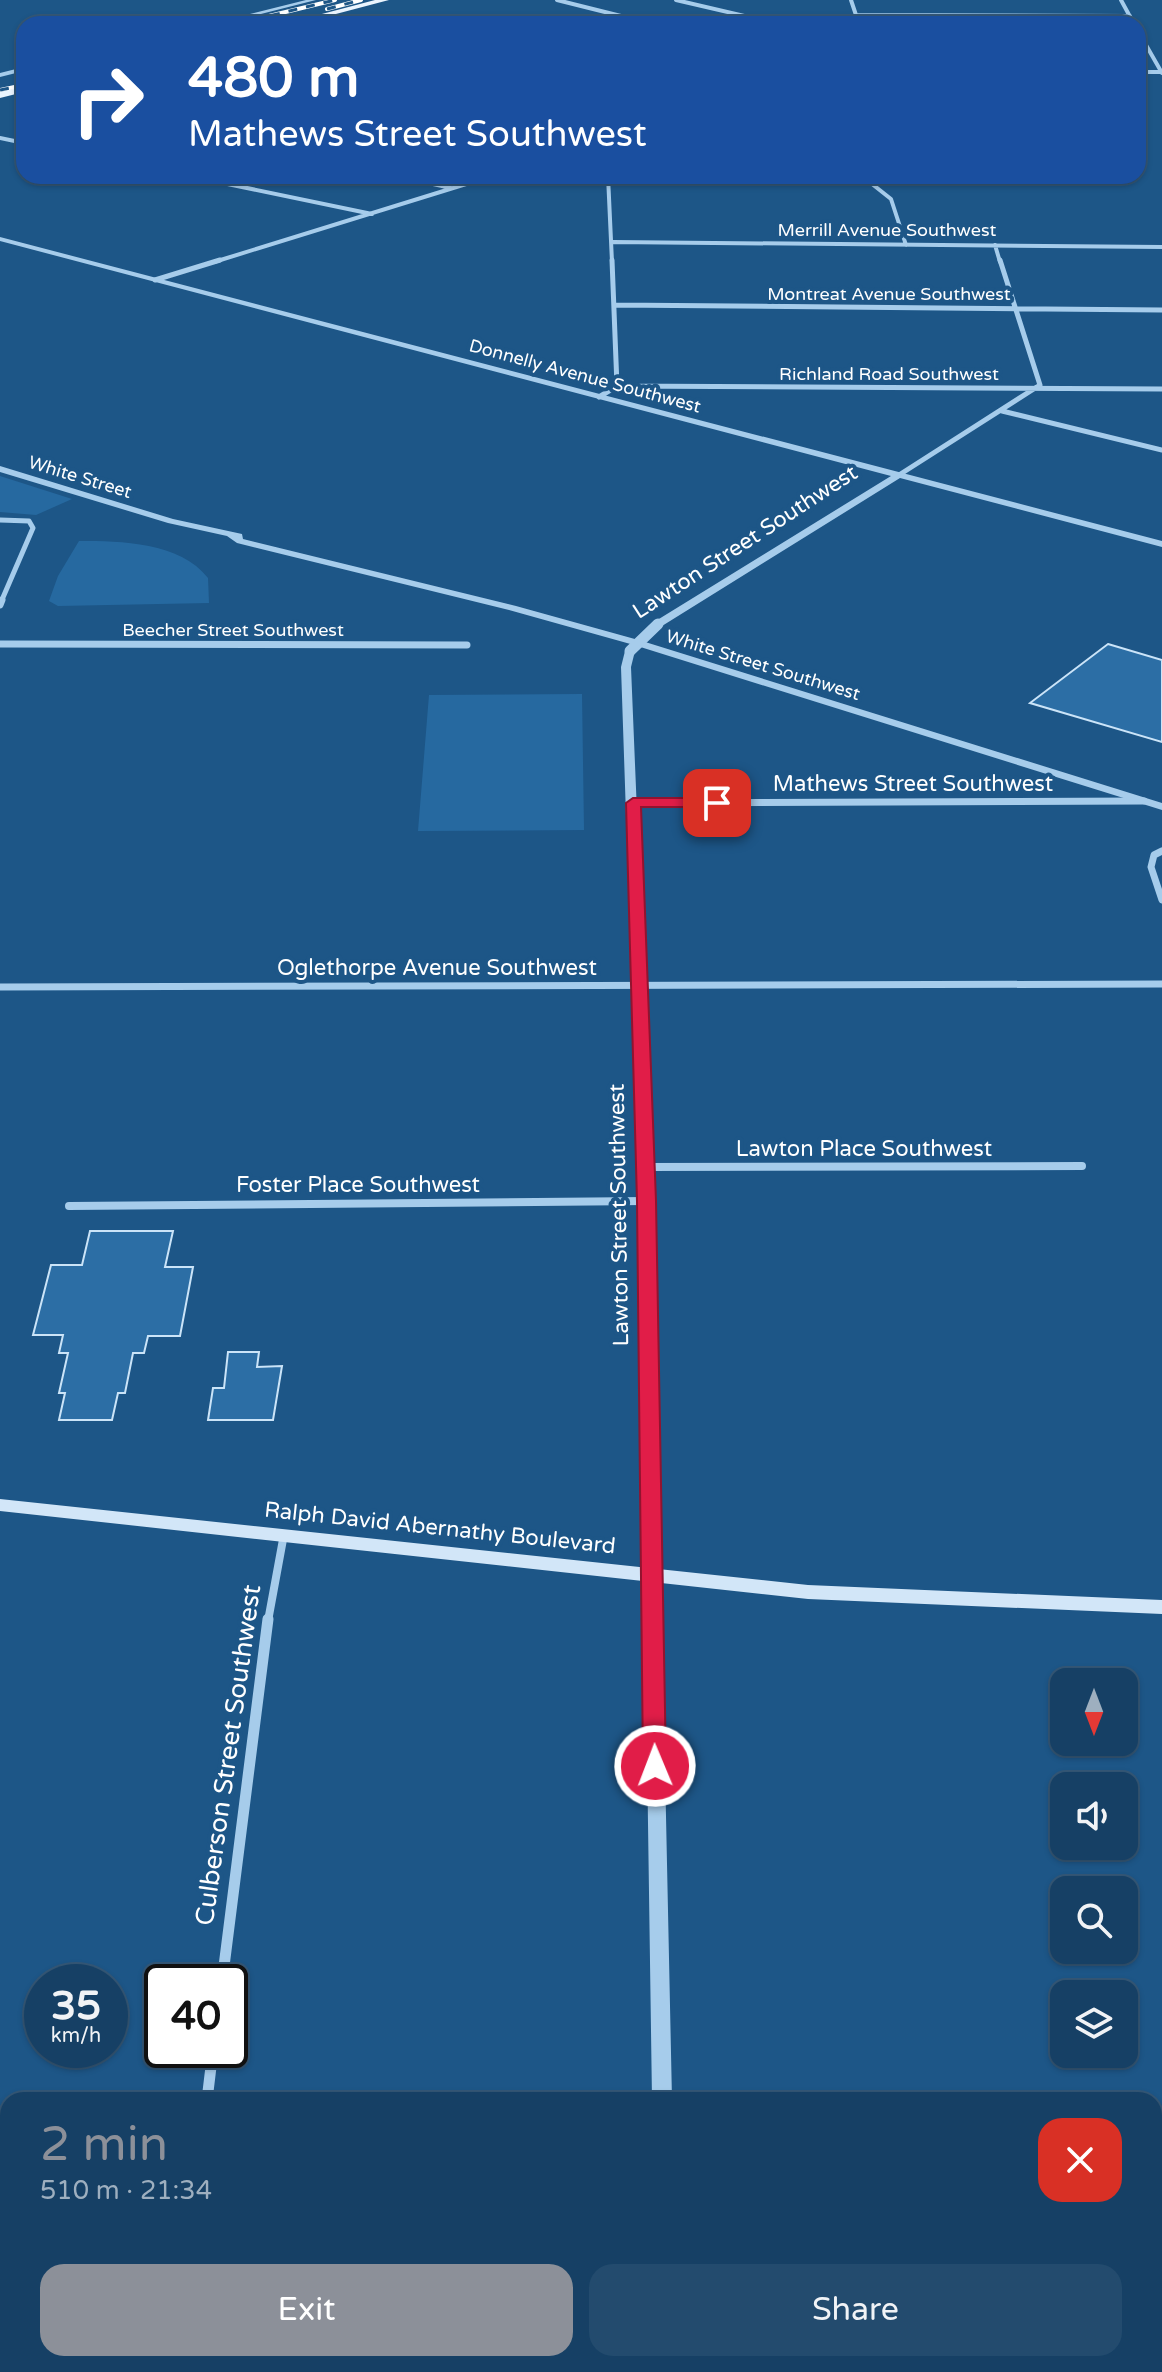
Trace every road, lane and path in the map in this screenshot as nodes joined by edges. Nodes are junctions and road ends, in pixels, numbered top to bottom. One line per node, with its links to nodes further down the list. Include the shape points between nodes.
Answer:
1 (313, 0): 8 (street)
2 (385, 0): 9 (main road)
3 (557, 0): 10 (street)
4 (676, 0): 11 (street)
5 (851, 0): 7 (street)
6 (1121, 0): 13 (street)
7 (856, 15): 12 (street)
8 (246, 16)
9 (321, 16)
10 (620, 16)
11 (745, 16)
12 (974, 16): 13 (street)
13 (1130, 16)
14 (1146, 45): 15 (street)
15 (1162, 73)
16 (228, 184): 22 (street)
17 (431, 184): 21 (street)
18 (467, 184): 21 (street)
19 (609, 184): 24 (street)
20 (872, 184): 25 (street, via 891,199)
21 (452, 189): 22 (street)
22 (372, 214): 28 (street)
23 (0, 239): 28 (street, Donnelly Avenue Southwest)
24 (613, 242): 25 (street, Merrill Avenue Southwest); 29 (street)
25 (906, 245): 26 (street, Merrill Avenue Southwest)
26 (995, 245): 27 (street, Merrill Avenue Southwest); 30 (street)
27 (1162, 247)
28 (155, 280): 35 (street, Donnelly Avenue Southwest)
29 (615, 305): 30 (street, Montreat Avenue Southwest); 32 (street)
30 (1016, 309): 31 (street, Montreat Avenue Southwest); 33 (street)
31 (1162, 310)
32 (617, 386): 33 (street, Richland Road Southwest); 35 (street)
33 (1038, 389): 34 (street, Richland Road Southwest); 36 (street)
34 (1162, 389)
35 (599, 397): 39 (street, Donnelly Avenue Southwest)
36 (1002, 411): 37 (street); 39 (street)
37 (1162, 450)
38 (0, 469): 40 (street, White Street)
39 (899, 475): 42 (street, Donnelly Avenue Southwest); 47 (street, Lawton Street Southwest, bridge, via 658,624 630,651 626,667)
40 (150, 515): 46 (street, White Street Southwest, via 638,643)
41 (0, 520): 43 (street, via 29,521 33,528)
42 (1162, 544)
43 (0, 605)
44 (0, 644): 45 (street, Beecher Street Southwest)
45 (467, 645)
46 (1145, 801): 47 (street, Mathews Street Southwest); 48 (street, White Street Southwest)
47 (633, 803): 52 (street, Lawton Street Southwest)
48 (1162, 807)
49 (1162, 851): 50 (street, via 1154,855 1151,867)
50 (1162, 900)
51 (1162, 984): 52 (street, Oglethorpe Avenue Southwest)
52 (639, 985): 53 (street, Oglethorpe Avenue Southwest); 55 (street, Lawton Street Southwest)
53 (0, 987)
54 (1082, 1166): 55 (street, Lawton Place Southwest)
55 (645, 1167): 56 (street, Lawton Street Southwest)
56 (646, 1201): 57 (street, Foster Place Southwest); 60 (street, Lawton Street Southwest)
57 (69, 1206)
58 (0, 1505): 59 (main road, Ralph David Abernathy Boulevard)
59 (284, 1534): 60 (main road, Ralph David Abernathy Boulevard); 62 (street, Culberson Street Southwest, via 269,1610)
60 (651, 1576): 61 (main road, Ralph David Abernathy Boulevard, via 808,1592); 65 (street, Lawton Street Southwest)
61 (1162, 1607)
62 (224, 1964)
63 (211, 2068): 64 (street)
64 (208, 2092)
65 (662, 2092)

